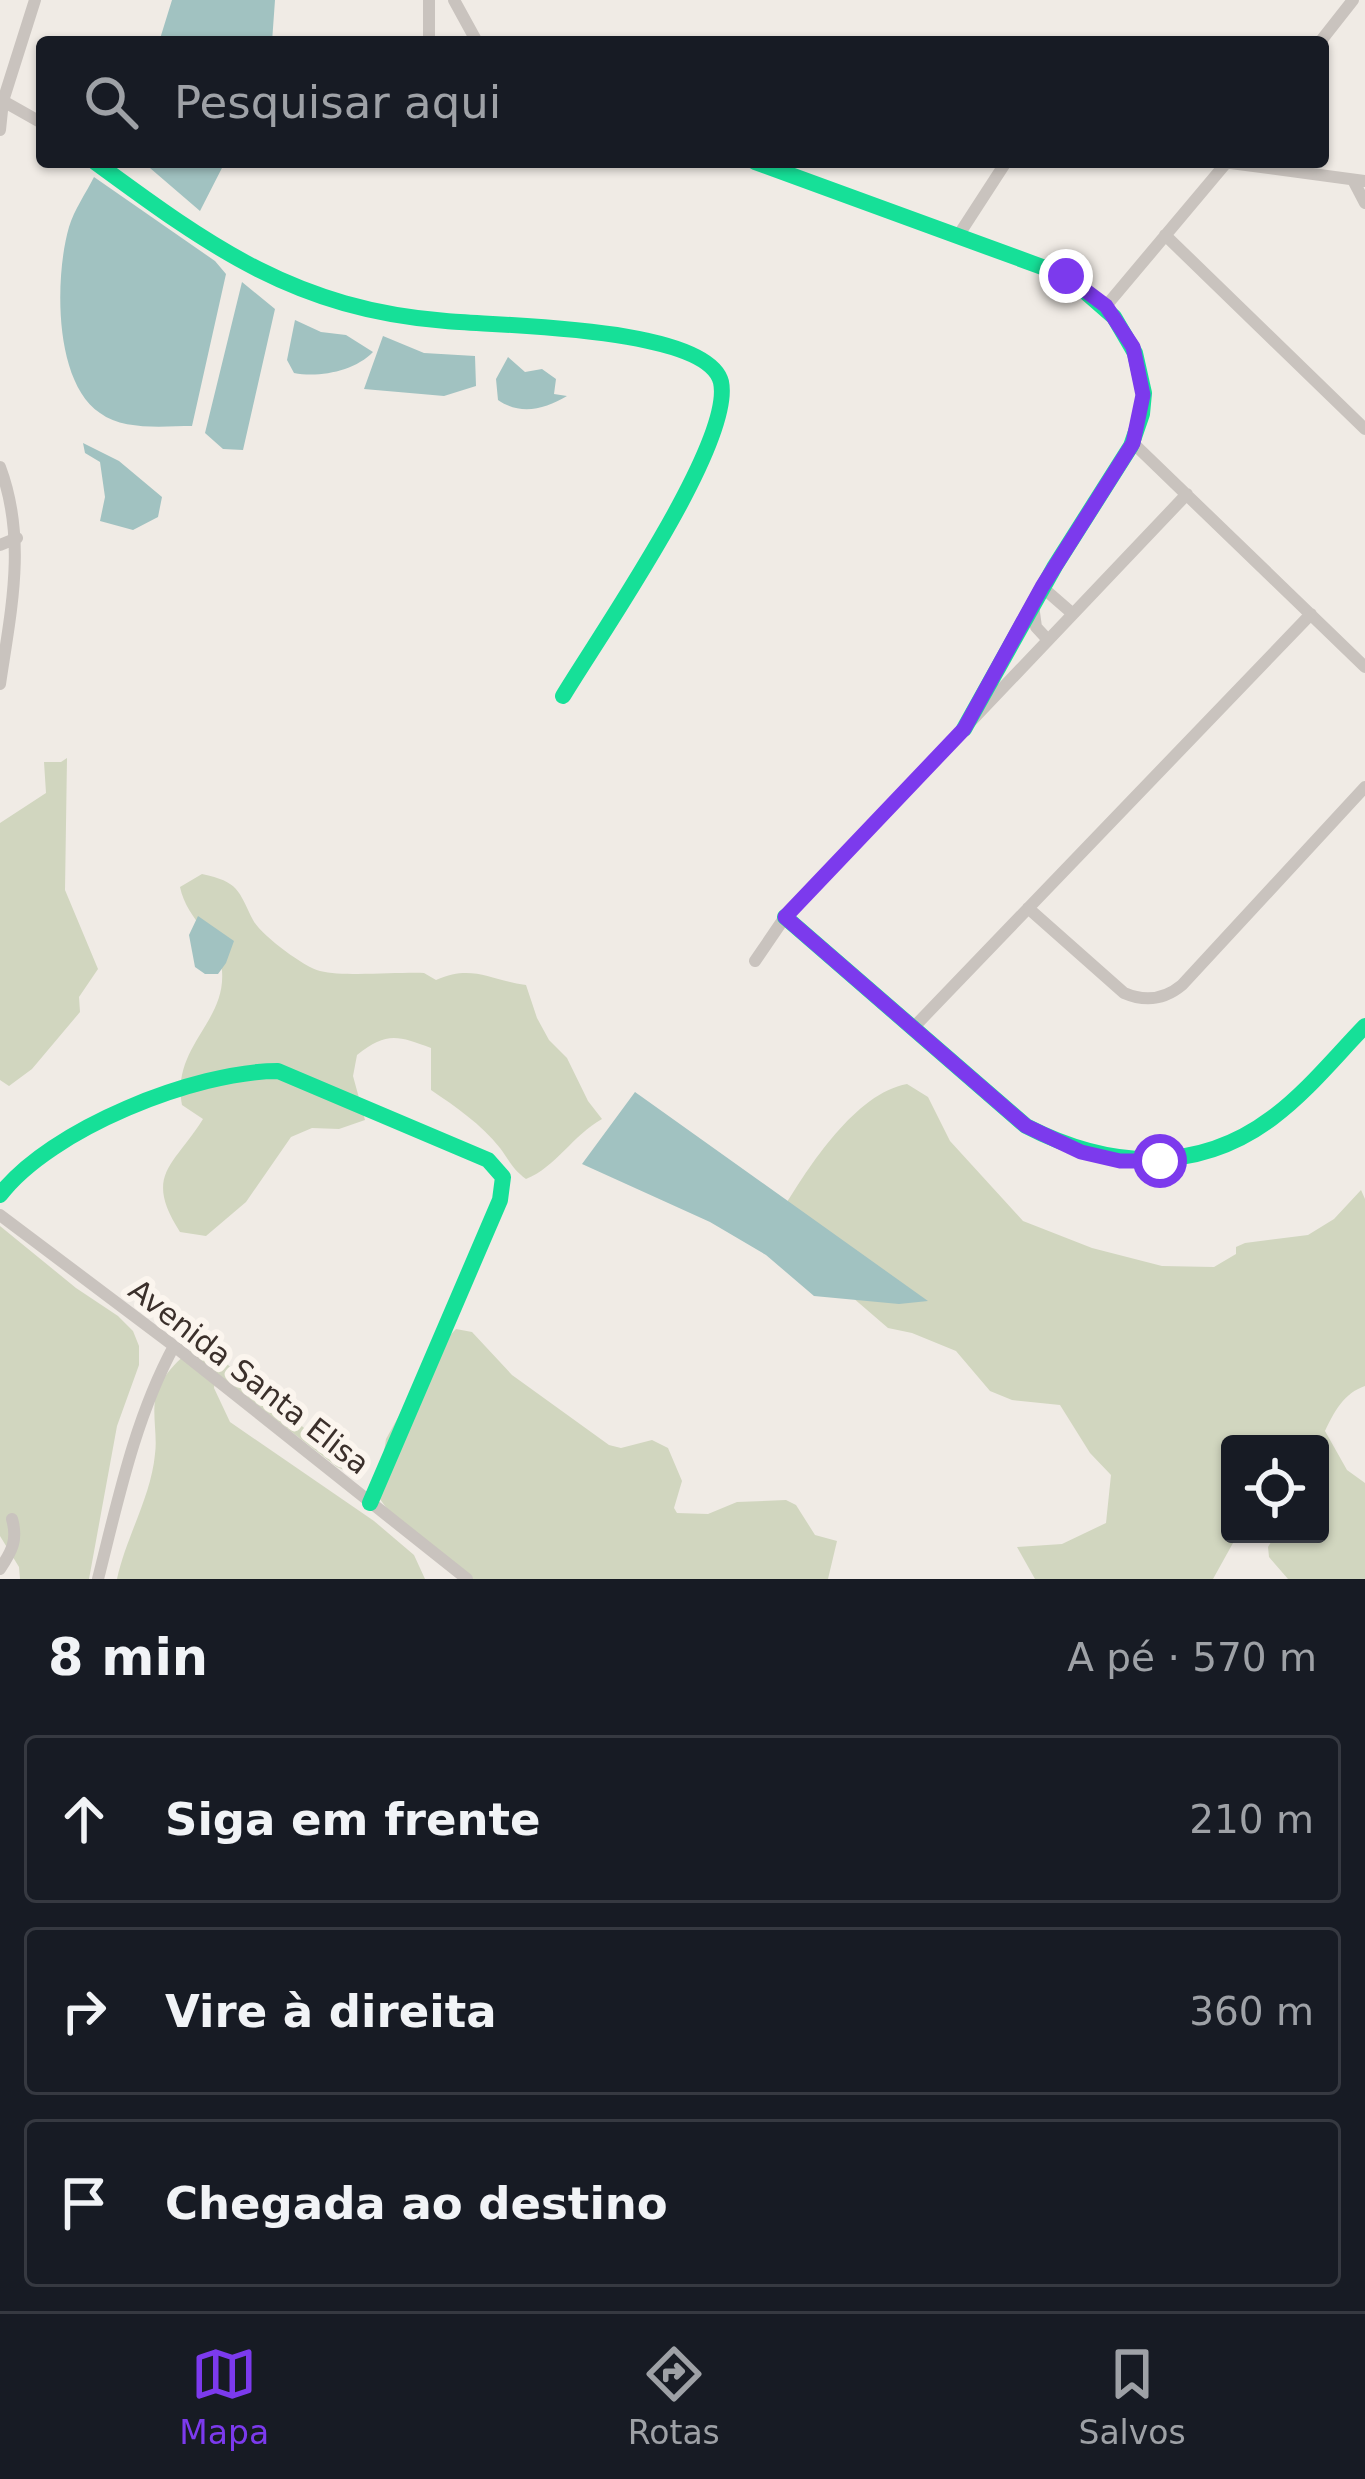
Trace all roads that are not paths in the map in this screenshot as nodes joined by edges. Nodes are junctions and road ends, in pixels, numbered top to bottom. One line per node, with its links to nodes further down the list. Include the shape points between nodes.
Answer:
1 (35, 0): 8 (street)
2 (428, 0): 5 (street)
3 (454, 0): 6 (street)
4 (1353, 0): 7 (street)
5 (429, 36)
6 (474, 36)
7 (1325, 36)
8 (3, 101): 9 (street); 10 (street)
9 (36, 120)
10 (0, 130)
11 (103, 168): 34 (street, via 241,260 328,301 643,341 713,365 720,377 718,427 701,466)
12 (771, 168): 18 (street)
13 (1002, 168): 18 (street)
14 (1219, 168): 19 (street)
15 (1269, 168): 16 (street)
16 (1359, 180): 17 (street)
17 (1365, 203)
18 (958, 236): 20 (street, via 1066,276)
19 (1166, 236): 20 (street); 21 (street)
20 (1106, 306): 22 (street, via 1133,347 1142,379)
21 (1365, 429)
22 (1133, 443): 24 (street); 27 (street)
23 (0, 467): 25 (street)
24 (1186, 494): 29 (street); 30 (street)
25 (16, 538): 26 (street); 33 (street)
26 (0, 544)
27 (1042, 587): 28 (street); 29 (street)
28 (1033, 604): 31 (street, via 1036,627); 35 (street)
29 (1073, 614): 31 (street)
30 (1311, 614): 32 (street); 37 (street)
31 (1048, 640): 35 (street)
32 (1365, 667)
33 (0, 684)
34 (563, 696)
35 (964, 729): 38 (street)
36 (1365, 788): 37 (street, via 1166,996 1124,993)
37 (1028, 908): 41 (street)
38 (785, 917): 39 (street); 41 (street)
39 (755, 961)
40 (1365, 1025): 41 (street, via 1256,1130 1200,1154 1140,1162 1081,1152 1026,1126)
41 (913, 1028)
42 (0, 1195): 45 (street, via 74,1130 245,1071 278,1072 488,1160 503,1177 500,1200)
43 (0, 1215): 44 (street, Avenida Santa Elisa)
44 (174, 1346): 45 (street, Avenida Santa Elisa); 48 (street, via 148,1402)
45 (370, 1503): 49 (street, Avenida Santa Elisa)
46 (12, 1520): 47 (street, via 13,1550)
47 (0, 1569)
48 (98, 1579)
49 (467, 1579)

